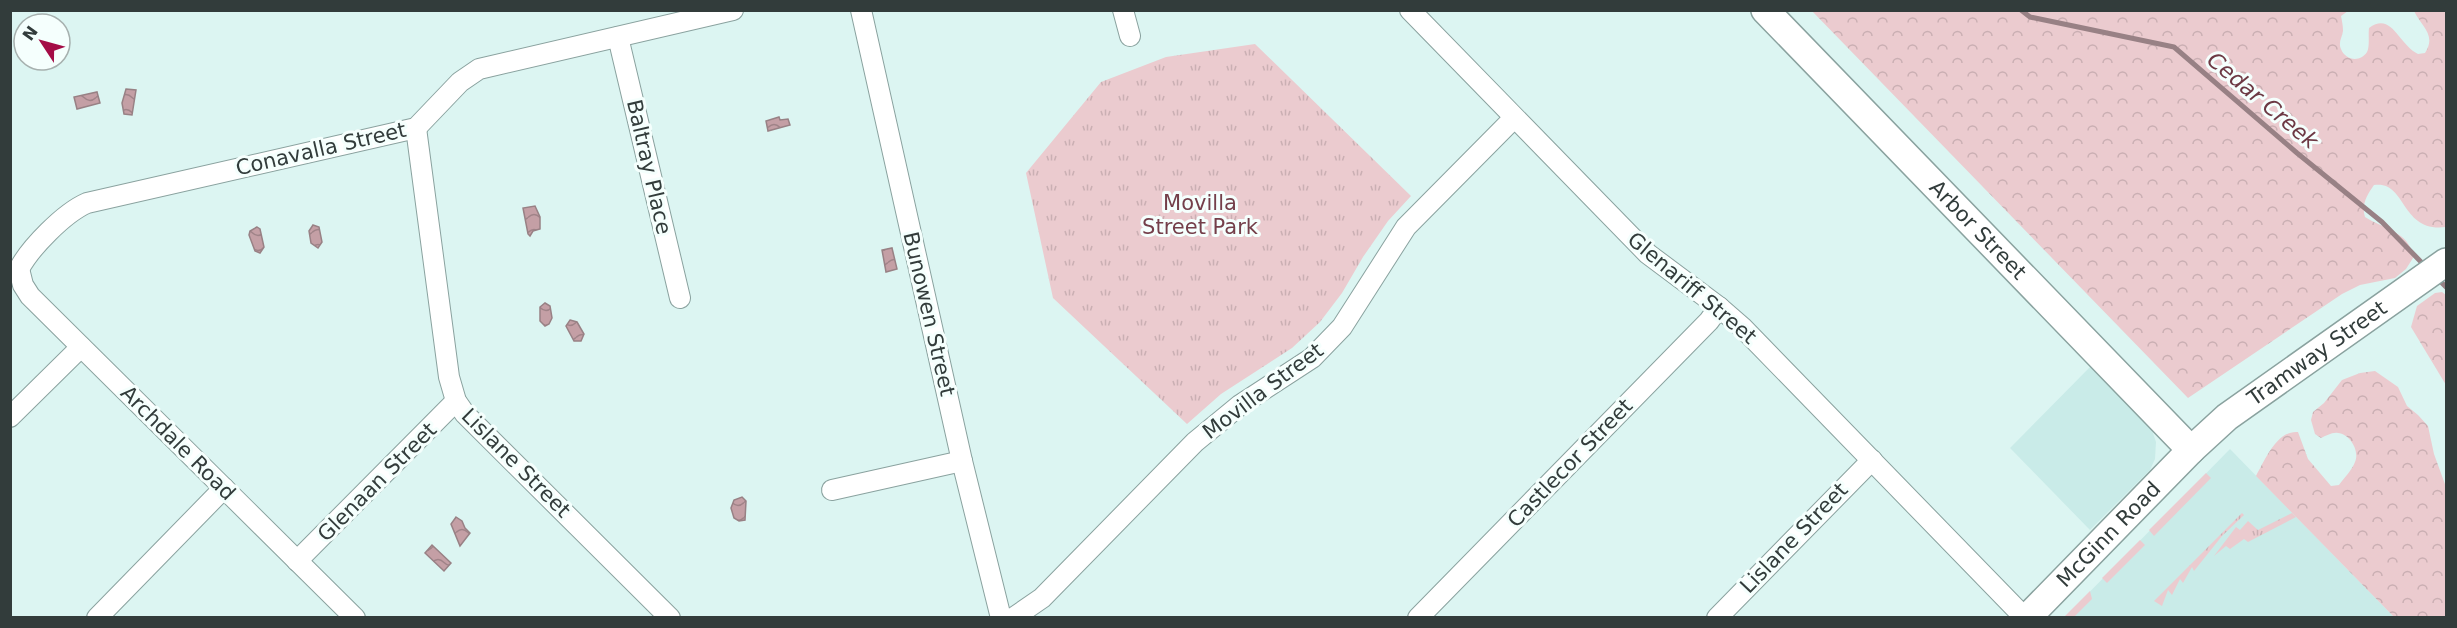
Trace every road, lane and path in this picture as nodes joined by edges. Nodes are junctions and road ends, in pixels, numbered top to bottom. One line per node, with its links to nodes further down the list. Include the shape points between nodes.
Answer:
1 (733, 10): 7 (street, Conavalla Street)
2 (861, 10): 19 (street, Bunowen Street)
3 (1123, 10): 6 (street)
4 (1410, 10): 8 (street, Glenariff Street)
5 (1765, 10): 17 (street, Arbor Street)
6 (1130, 36)
7 (618, 37): 9 (street, Conavalla Street, via 479,69 460,82); 12 (street, Baltray Place)
8 (1514, 118): 13 (street, Glenariff Street, via 1648,255); 27 (street, Movilla Street, via 1406,227 1342,327 1312,358 1240,405 1195,442 1042,598)
9 (416, 128): 11 (street, Conavalla Street, via 87,203 64,218); 15 (street, Lislane Street, via 449,377)
10 (2446, 262): 17 (street, Tramway Street, via 2228,417)
11 (15, 268): 14 (street, Archdale Road, via 30,296)
12 (680, 298)
13 (1719, 307): 18 (street, Glenariff Street); 28 (street, Castlecor Street)
14 (81, 347): 16 (street); 20 (street, Archdale Road)
15 (456, 401): 22 (street, Glenaan Street); 25 (street, Lislane Street)
16 (10, 417)
17 (2192, 450): 30 (street, McGinn Road)
18 (1872, 460): 29 (street, Lislane Street); 30 (street, Glenariff Street)
19 (962, 461): 21 (street); 26 (street, Bunowen Street)
20 (224, 488): 22 (street, Archdale Road); 23 (street)
21 (832, 490)
22 (297, 561): 24 (street, Archdale Road)
23 (97, 618)
24 (355, 618)
25 (670, 618)
26 (1001, 618)
27 (1013, 618)
28 (1418, 618)
29 (1717, 618)
30 (2026, 618)

